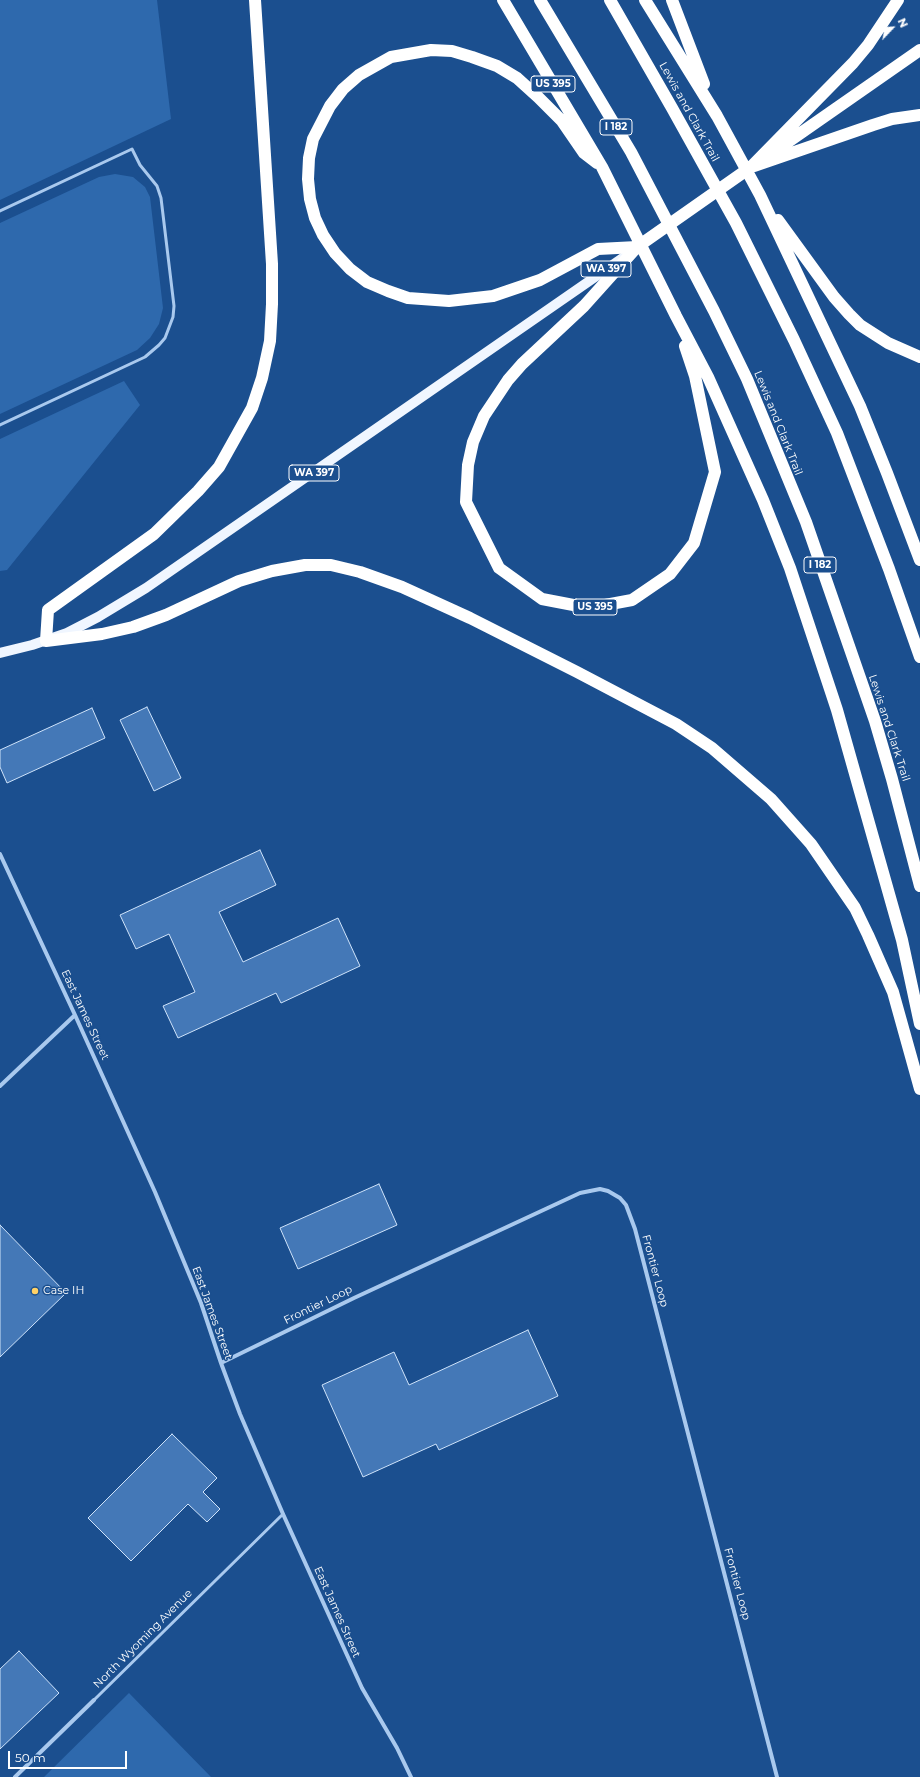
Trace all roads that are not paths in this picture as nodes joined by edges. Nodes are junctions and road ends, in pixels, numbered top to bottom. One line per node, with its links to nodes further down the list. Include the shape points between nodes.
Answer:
1 (255, 0): 21 (highway, via 272,264 270,341 262,378 252,408 219,467 154,534 48,610)
2 (503, 0): 12 (highway, US 395)
3 (540, 0): 25 (highway, Lewis and Clark Trail / I 182, via 631,152 747,379 806,522 875,721)
4 (610, 0): 23 (highway, Lewis and Clark Trail, via 736,223 794,340 839,439)
5 (645, 0): 10 (highway)
6 (672, 0): 10 (highway)
7 (898, 0): 11 (highway, via 863,51)
8 (920, 50): 11 (highway)
9 (920, 114): 13 (highway, via 892,119)
10 (717, 116): 14 (highway)
11 (800, 126): 13 (highway)
12 (602, 167): 16 (highway, via 584,153 562,121 516,78 497,66 452,51 431,50 391,57 359,75 338,95 313,139 308,179 315,218 335,253 367,282 408,298 449,301 493,296 540,280 598,249); 17 (highway, US 395)
13 (751, 167): 16 (highway, US 395, bridge)
14 (760, 195): 18 (highway, via 849,314 860,325 888,344); 20 (highway, via 860,406)
15 (0, 211): 19 (lane, via 132,149 161,198 174,306 165,338 145,357)
16 (637, 247): 17 (highway, US 395, via 584,306 522,364 504,385 484,416 473,442 468,464 466,502 499,568 542,599 589,608 632,600 670,574 694,543 715,472 695,376); 21 (main road, WA 397, via 146,588 98,617)
17 (676, 316): 27 (highway, via 708,377 763,500 790,568 865,805 902,940)
18 (920, 357)
19 (0, 425)
20 (920, 560)
21 (46, 641): 22 (main road, WA 397); 29 (highway, via 133,627 166,615 239,581 272,571 305,564 331,565 360,572 402,588 470,618 577,672 676,724 712,748 771,799 811,844 855,908 868,935 893,992)
22 (0, 653)
23 (920, 657)
24 (0, 854): 26 (street, East James Street)
25 (920, 886)
26 (75, 1015): 28 (street); 30 (street, East James Street, via 201,1302)
27 (920, 1024)
28 (0, 1086)
29 (920, 1089)
30 (221, 1363): 31 (street, East James Street); 35 (street, Frontier Loop, via 580,1193 600,1189 620,1198 626,1205 635,1229)
31 (283, 1514): 32 (lane, North Wyoming Avenue); 34 (street, East James Street, via 362,1688)
32 (94, 1700): 33 (street, North Wyoming Avenue)
33 (15, 1777)
34 (411, 1777)
35 (778, 1777)

